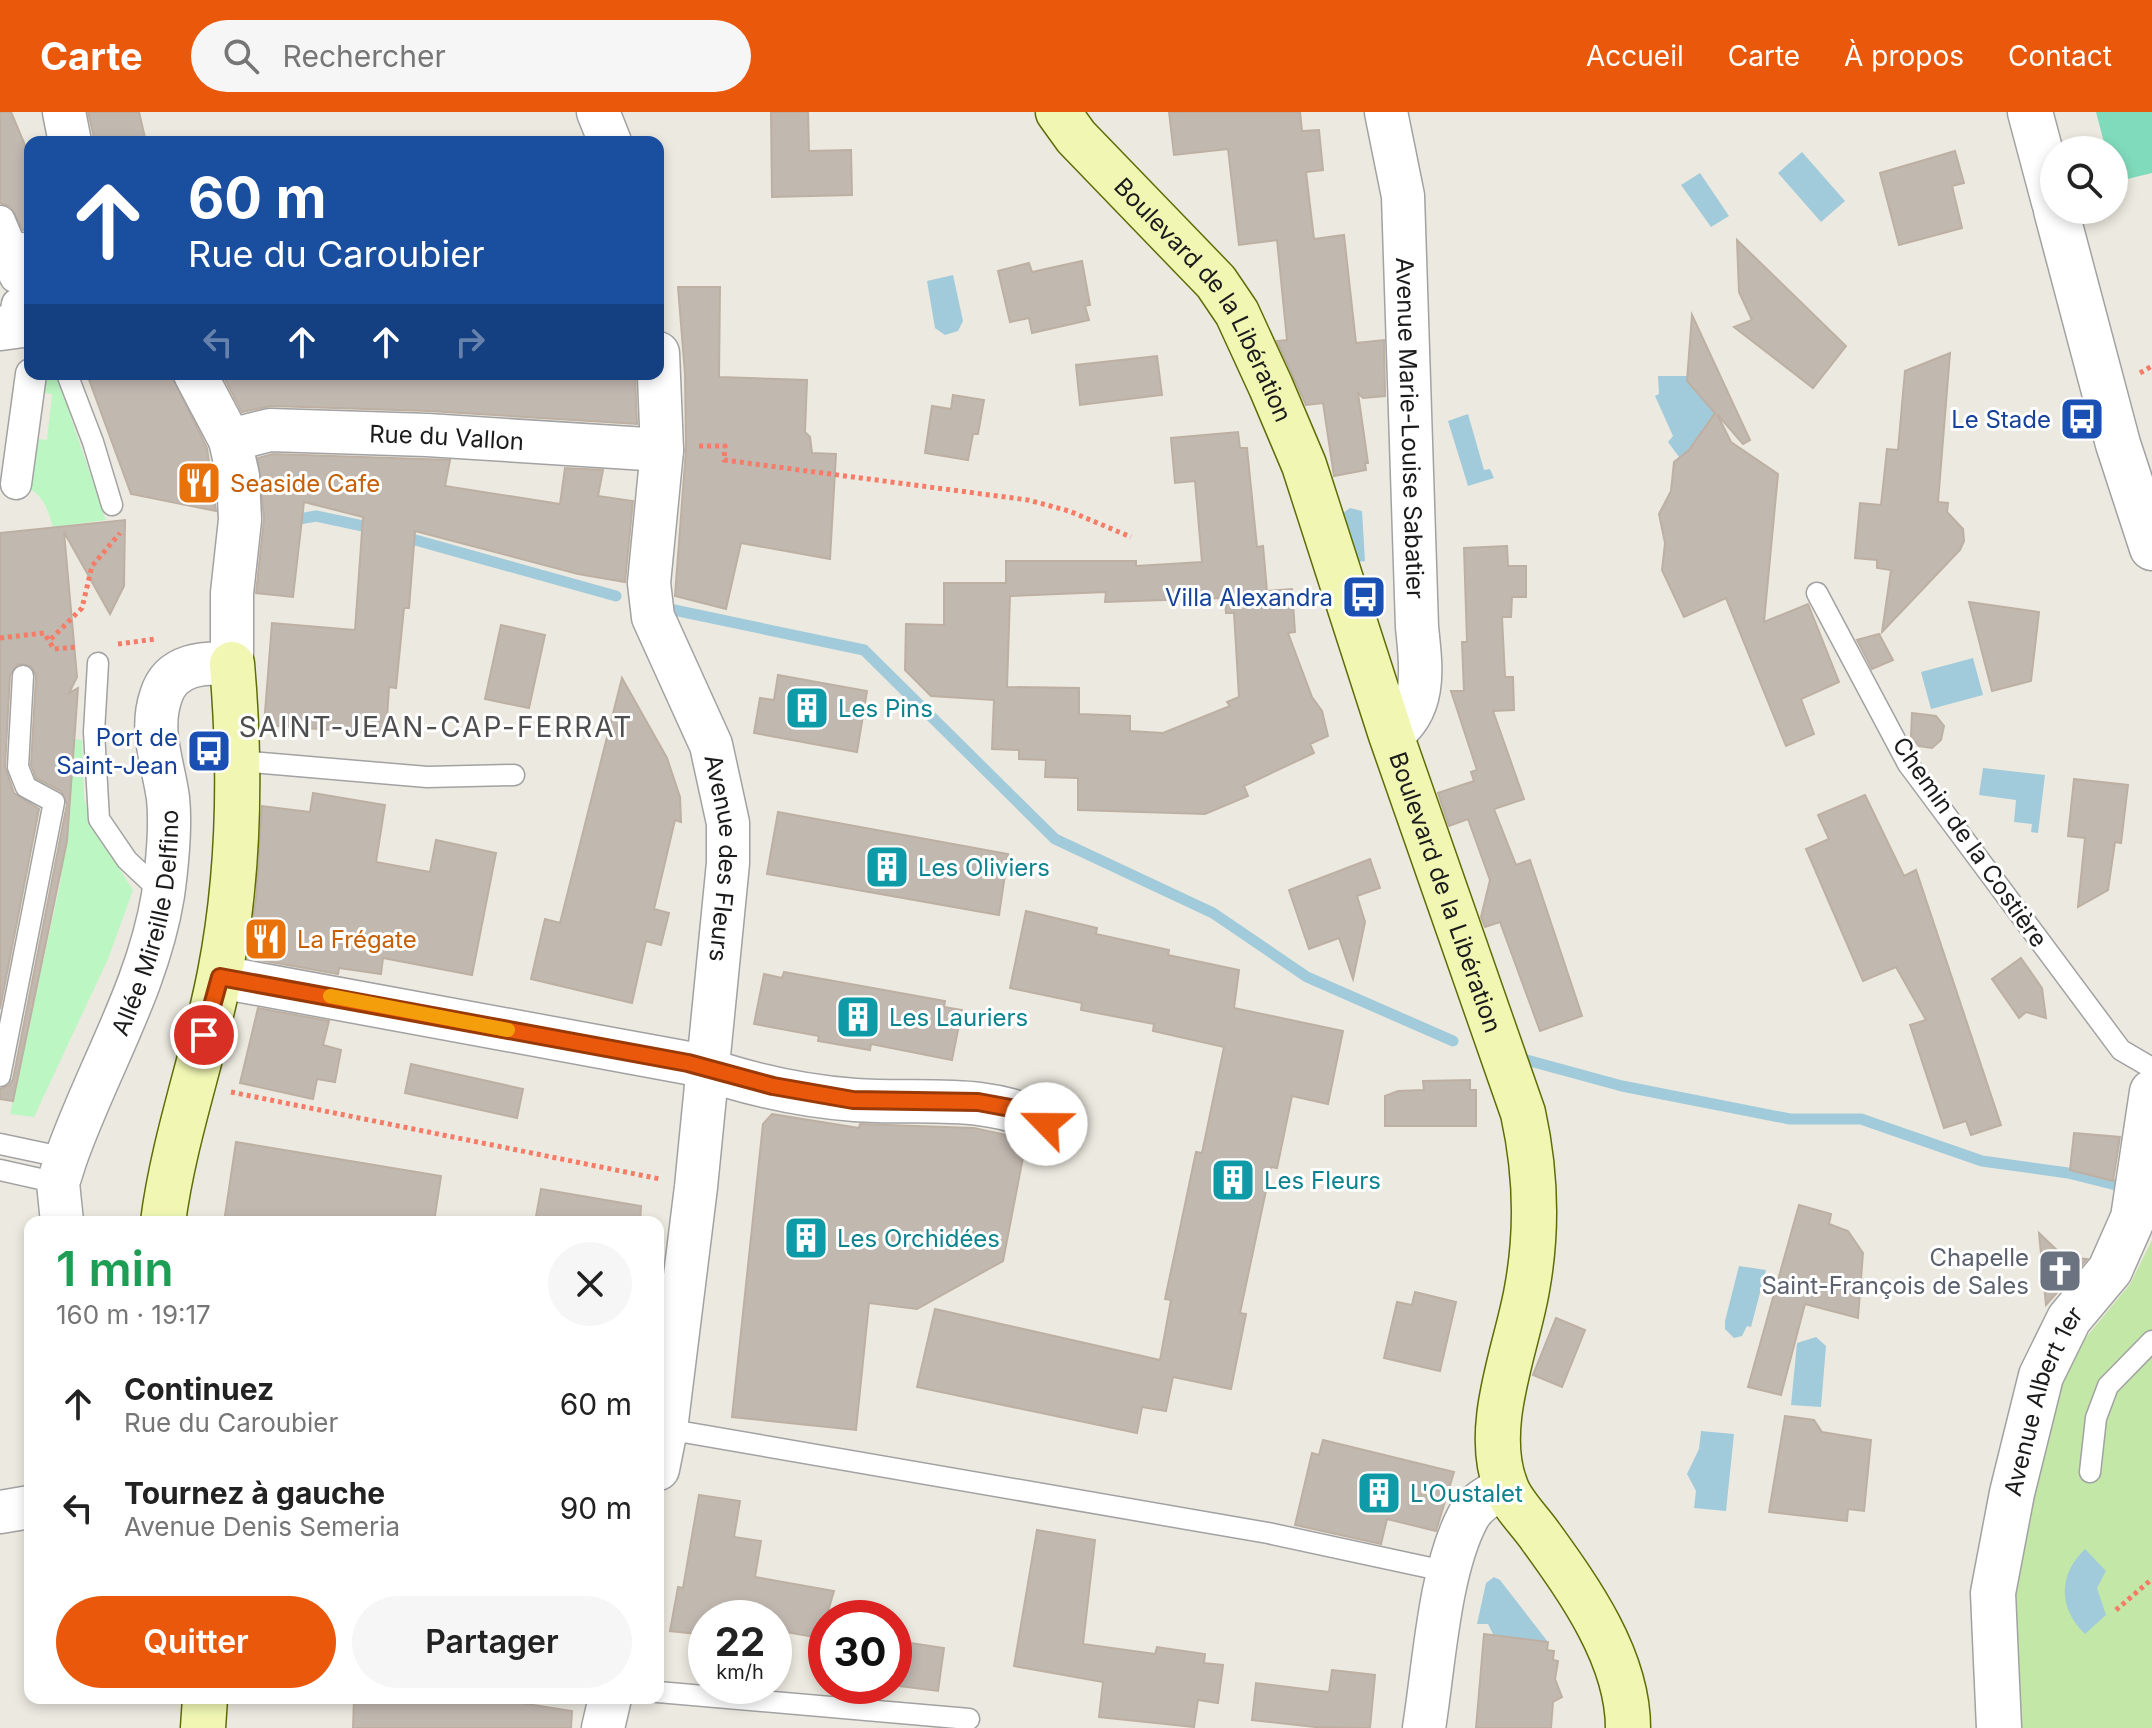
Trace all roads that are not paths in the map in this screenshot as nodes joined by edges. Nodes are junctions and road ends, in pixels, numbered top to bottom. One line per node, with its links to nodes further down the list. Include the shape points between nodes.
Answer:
1 (54, 112): 7 (street)
2 (64, 112): 8 (street)
3 (598, 112): 9 (street)
4 (1058, 112): 33 (main road, Boulevard de la Libération, via 1085,147 1216,282 1237,313 1304,465)
5 (1386, 112): 33 (street, Avenue Marie-Louise Sabatier, via 1403,196 1422,674 1418,702 1406,724)
6 (2030, 112): 10 (street)
7 (58, 136)
8 (69, 136)
9 (608, 136)
10 (2040, 150)
11 (0, 221): 14 (street, via 11,247)
12 (2060, 224): 28 (street, via 2118,444)
13 (0, 243): 15 (street, via 15,277)
14 (24, 248)
15 (24, 278)
16 (24, 303): 17 (street, via 17,304 15,317)
17 (0, 323)
18 (24, 337): 19 (lane)
19 (0, 340)
20 (30, 380): 26 (street)
21 (69, 380): 27 (lane)
22 (198, 380): 24 (street)
23 (659, 380): 25 (street, Avenue des Fleurs)
24 (230, 440): 25 (street, Rue du Vallon, via 270,430); 31 (street, via 240,520)
25 (662, 450): 39 (street, Avenue des Fleurs, via 649,583 653,617 711,745 728,823)
26 (16, 484)
27 (112, 505)
28 (2152, 548)
29 (1817, 593): 38 (lane, Chemin de la Costière, via 1908,764 2121,1050)
30 (98, 663): 36 (lane, via 94,732 99,819 127,860)
31 (232, 664): 34 (main road); 36 (street, Allée Mireille Delfino, via 200,661 176,675 161,693 154,729 168,800)
32 (23, 676): 40 (lane, via 18,767 26,787 54,802)
33 (1391, 735): 51 (main road, Boulevard de la Libération, via 1530,1144 1534,1236 1498,1440)
34 (239, 761): 35 (lane, via 427,777); 37 (main road, via 234,882)
35 (514, 775)
36 (163, 894): 45 (street, Allée Mireille Delfino, via 146,965)
37 (220, 977): 39 (street); 46 (main road, via 169,1171)
38 (2152, 1068)
39 (708, 1070): 42 (street, via 853,1100 978,1102 1021,1110); 48 (street, Avenue des Fleurs)
40 (0, 1076)
41 (2152, 1092): 63 (street, Avenue Albert 1er, via 2133,1218 2110,1270 2069,1319 2041,1376 2012,1493 1993,1593)
42 (1046, 1124)
43 (0, 1144): 45 (lane)
44 (0, 1170): 45 (lane)
45 (62, 1188)
46 (164, 1216)
47 (2152, 1341): 50 (lane, via 2108,1386 2096,1418)
48 (664, 1434)
49 (664, 1449): 54 (lane, via 1253,1530)
50 (2090, 1472)
51 (1506, 1487): 54 (street, via 1482,1500 1468,1516); 62 (main road, Boulevard de la Libération, via 1598,1624 1624,1691)
52 (24, 1508): 53 (street)
53 (0, 1512)
54 (1449, 1572): 61 (street)
55 (664, 1693): 58 (lane)
56 (205, 1704): 59 (main road)
57 (609, 1704): 60 (street)
58 (969, 1719)
59 (203, 1728)
60 (603, 1728)
61 (1424, 1728)
62 (1628, 1728)
63 (1999, 1728)

